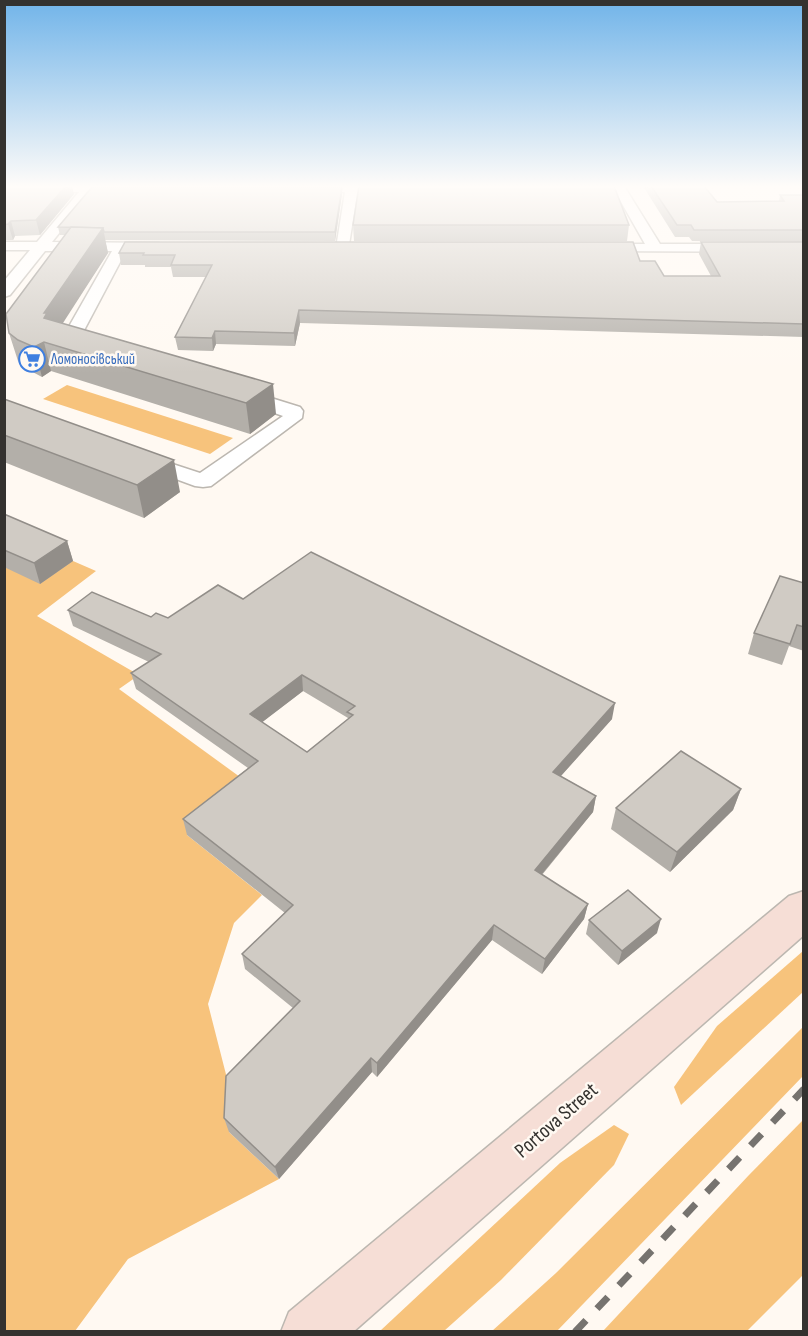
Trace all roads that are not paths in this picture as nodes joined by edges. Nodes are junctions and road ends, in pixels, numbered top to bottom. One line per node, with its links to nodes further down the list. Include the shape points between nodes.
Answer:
1 (38, 248): 3 (street)
2 (120, 248): 4 (street, via 72,337 81,347)
3 (4, 292)
4 (115, 357)
5 (226, 390): 6 (street, via 293,411 292,418 203,481)
6 (126, 454)
7 (804, 909): 8 (main road, Portova Street)
8 (309, 1332)

